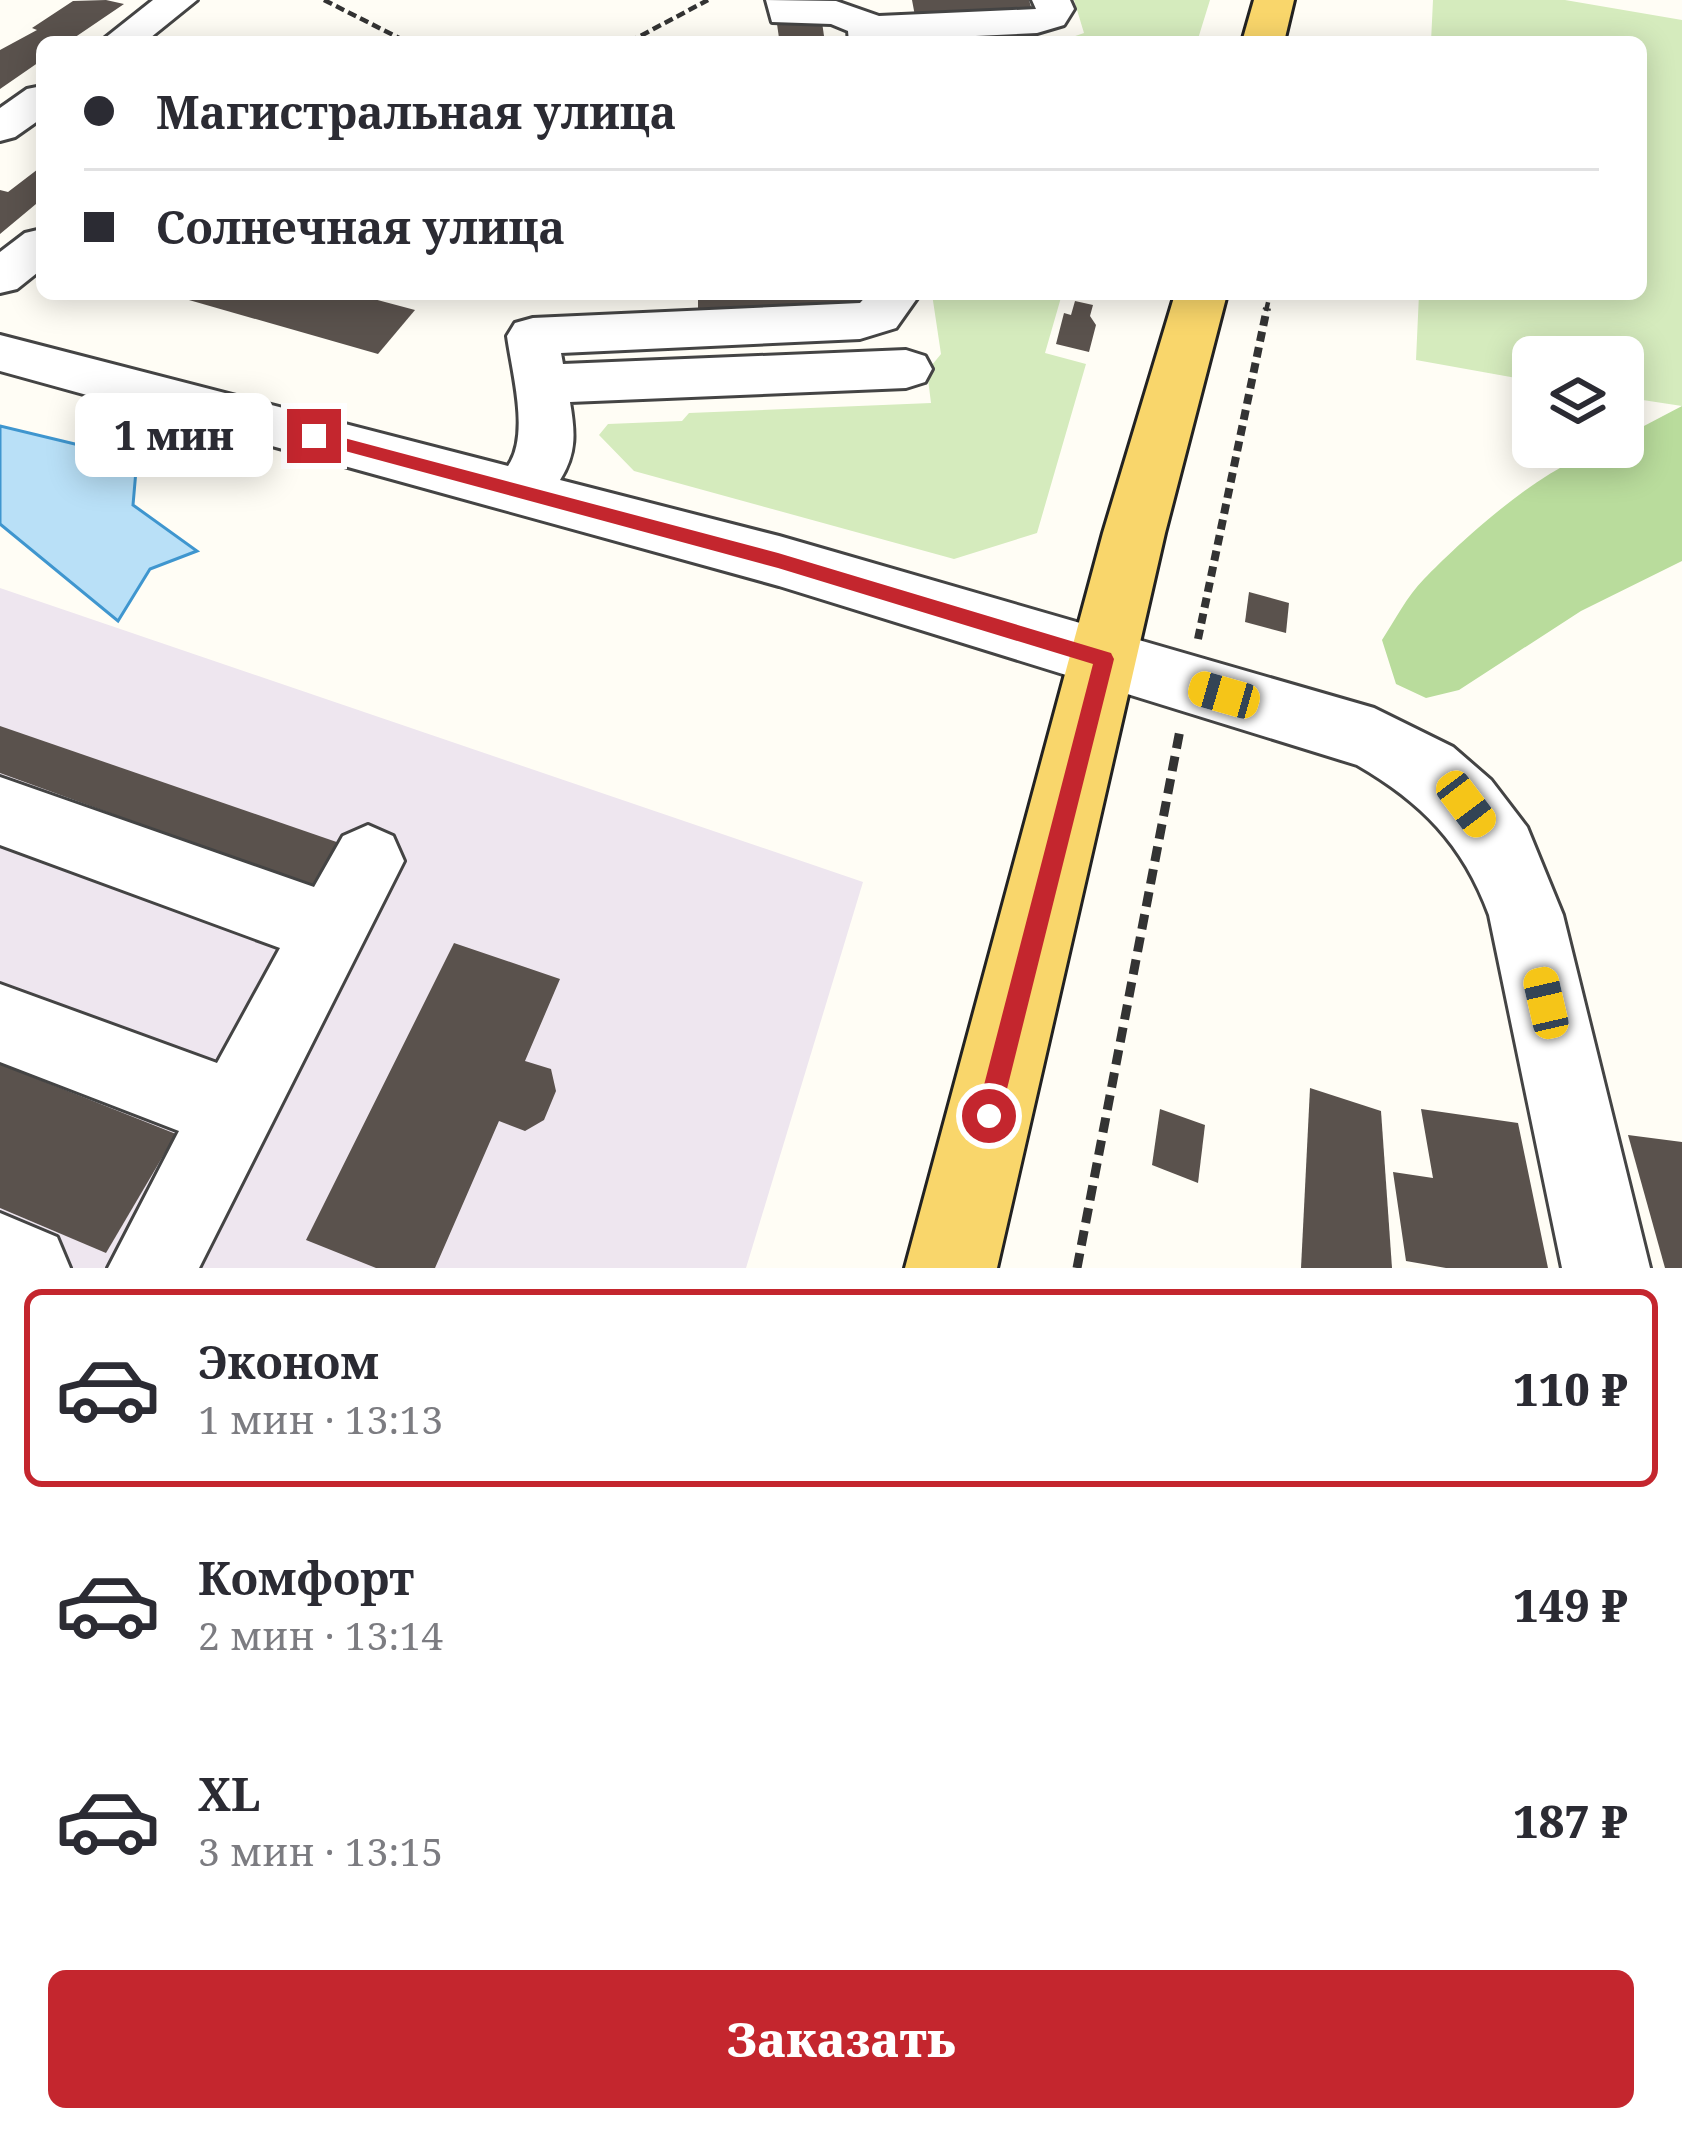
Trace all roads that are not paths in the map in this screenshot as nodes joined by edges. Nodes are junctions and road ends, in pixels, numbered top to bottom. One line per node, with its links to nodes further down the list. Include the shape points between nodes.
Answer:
1 (178, 0): 6 (street)
2 (785, 0): 5 (street, via 786,14 836,12)
3 (1051, 0): 5 (street, via 1050,17 1036,20)
4 (1274, 0): 7 (main road)
5 (872, 35)
6 (128, 36)
7 (1265, 36)
8 (36, 103): 9 (street)
9 (0, 128)
10 (36, 249): 11 (street)
11 (0, 277)
12 (890, 300): 14 (street, via 878,316 860,321)
13 (1199, 300): 18 (main road)
14 (528, 323): 16 (street); 17 (street, via 548,434 545,457)
15 (0, 353): 17 (street)
16 (906, 369)
17 (523, 490): 18 (street)
18 (1104, 659): 25 (main road); 28 (street, via 1374,739 1429,770 1466,804 1502,852 1526,915)
19 (0, 811): 21 (street)
20 (368, 861): 21 (street)
21 (332, 930): 23 (street)
22 (0, 1023): 23 (street)
23 (235, 1111): 27 (street)
24 (0, 1257): 26 (street)
25 (963, 1264)
26 (26, 1268)
27 (152, 1268)
28 (1606, 1268)

